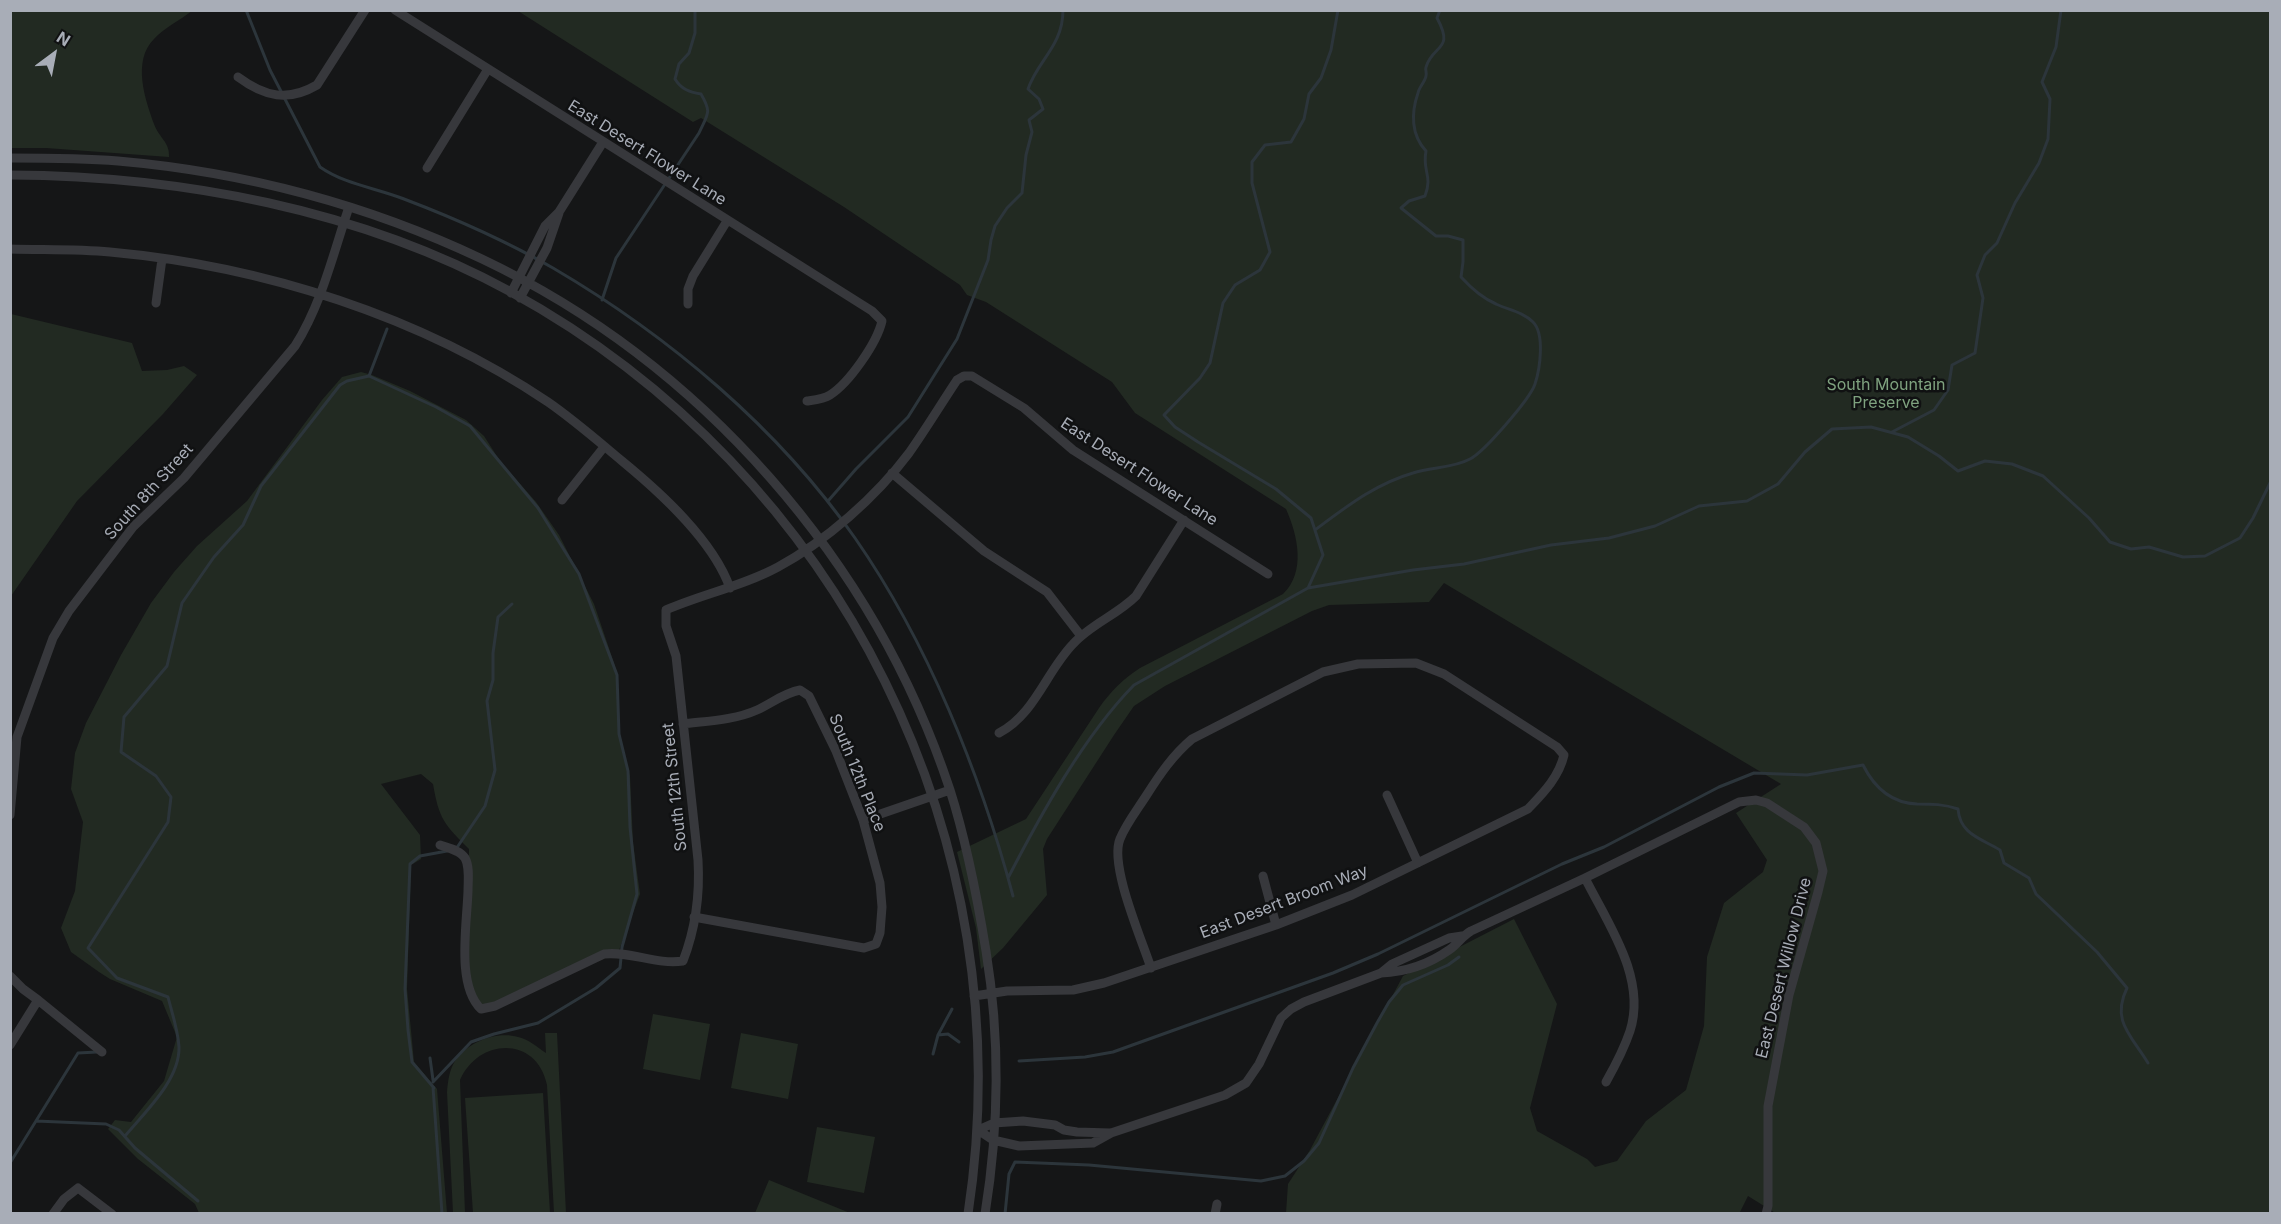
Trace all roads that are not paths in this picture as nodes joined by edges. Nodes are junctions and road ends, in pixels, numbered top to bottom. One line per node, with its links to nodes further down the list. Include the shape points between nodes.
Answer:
1 (365, 10): 4 (street, via 317,85 292,97 270,94)
2 (395, 10): 3 (street, East Desert Flower Lane)
3 (488, 69): 5 (street, East Desert Flower Lane); 7 (street)
4 (238, 77)
5 (603, 142): 10 (street); 11 (street, East Desert Flower Lane)
6 (10, 158): 9 (street, via 84,158 174,168 256,182)
7 (427, 168)
8 (10, 175): 12 (street, via 83,176 180,186 255,200)
9 (349, 207): 12 (street, South 8th Street); 17 (street, via 436,239)
10 (559, 212): 13 (street); 14 (street)
11 (727, 221): 23 (street, via 693,276); 24 (street, East Desert Flower Lane, via 882,321 880,331 847,381 828,396)
12 (343, 224): 19 (street, via 427,254); 20 (street, South 8th Street)
13 (537, 239): 14 (street); 17 (street)
14 (549, 244): 18 (street)
15 (10, 249): 16 (street, via 110,252)
16 (162, 259): 20 (street, via 219,268); 22 (street)
17 (518, 278): 18 (street); 19 (street)
18 (528, 283): 21 (street); 25 (street, via 600,327)
19 (511, 292): 21 (street)
20 (321, 295): 27 (street, via 403,324 501,373 548,402); 41 (street, South 8th Street, via 295,346 184,478 133,527 69,611 53,638 17,737)
21 (520, 298): 26 (street, via 592,342)
22 (156, 303)
23 (688, 303)
24 (807, 401)
25 (702, 408): 26 (street); 31 (street, via 785,494)
26 (689, 420): 32 (street, via 738,468)
27 (604, 447): 29 (street); 34 (street, via 668,502 719,562)
28 (892, 473): 30 (street, East Desert Flower Lane, via 957,380 964,375 972,376 1024,408 1073,450); 31 (street); 35 (street, via 984,551 1047,592)
29 (562, 500)
30 (1184, 520): 33 (street, East Desert Flower Lane); 35 (street, via 1136,596)
31 (820, 541): 32 (street); 38 (street, via 894,659)
32 (805, 550): 34 (street); 40 (street, via 850,616 880,671)
33 (1268, 573)
34 (730, 588): 36 (street, South 12th Street, via 666,610 666,626 676,656)
35 (1081, 636): 37 (street, via 1020,718)
36 (683, 724): 42 (street, South 12th Place, via 755,711 800,690 809,696 827,733); 47 (street, South 12th Street, via 698,860)
37 (999, 733)
38 (950, 790): 40 (street); 51 (street, via 976,889)
39 (1387, 795): 44 (street)
40 (933, 796): 42 (street); 52 (street, via 959,897)
41 (10, 815)
42 (863, 820): 47 (street, South 12th Place, via 880,882 882,907 876,944 864,948)
43 (440, 845): 47 (street, South 12th Street, via 465,858 469,874 465,968 472,1001 481,1009 604,954 683,961)
44 (1418, 862): 48 (street, East Desert Broom Way, via 1352,895); 49 (street, East Desert Broom Way, via 1528,809 1548,787 1564,754 1431,667 1416,663 1358,664 1323,672 1192,739 1162,772 1119,841 1117,859 1122,880)
45 (1263, 876): 48 (street)
46 (1585, 878): 56 (street, via 1626,959 1632,980 1634,1007 1630,1030); 59 (street, East Desert Willow Drive, via 1462,936 1439,942 1392,964 1382,973 1291,1009 1281,1018 1250,1087); 65 (street, East Desert Willow Drive, via 1746,800 1767,803 1787,815 1804,827 1816,843 1821,881 1789,995 1768,1106)
47 (694, 917)
48 (1276, 925): 49 (street, East Desert Broom Way)
49 (1151, 968): 51 (street, East Desert Broom Way, via 1073,990)
50 (10, 976): 53 (street)
51 (993, 992): 52 (street, East Desert Broom Way); 57 (street)
52 (974, 996): 58 (street)
53 (38, 1000): 54 (street); 55 (street)
54 (10, 1045)
55 (102, 1052)
56 (1606, 1082)
57 (994, 1123): 58 (street, East Desert Willow Drive); 59 (street, East Desert Willow Drive, via 1023,1121 1077,1132); 60 (street)
58 (978, 1130): 60 (street, East Desert Willow Drive); 63 (street)
59 (1111, 1133): 60 (street, East Desert Willow Drive, via 1093,1143 1076,1145 1019,1146)
60 (993, 1140): 64 (street)
61 (53, 1214): 62 (street, via 78,1188)
62 (112, 1214)
63 (968, 1214)
64 (985, 1214)
65 (1766, 1214)

